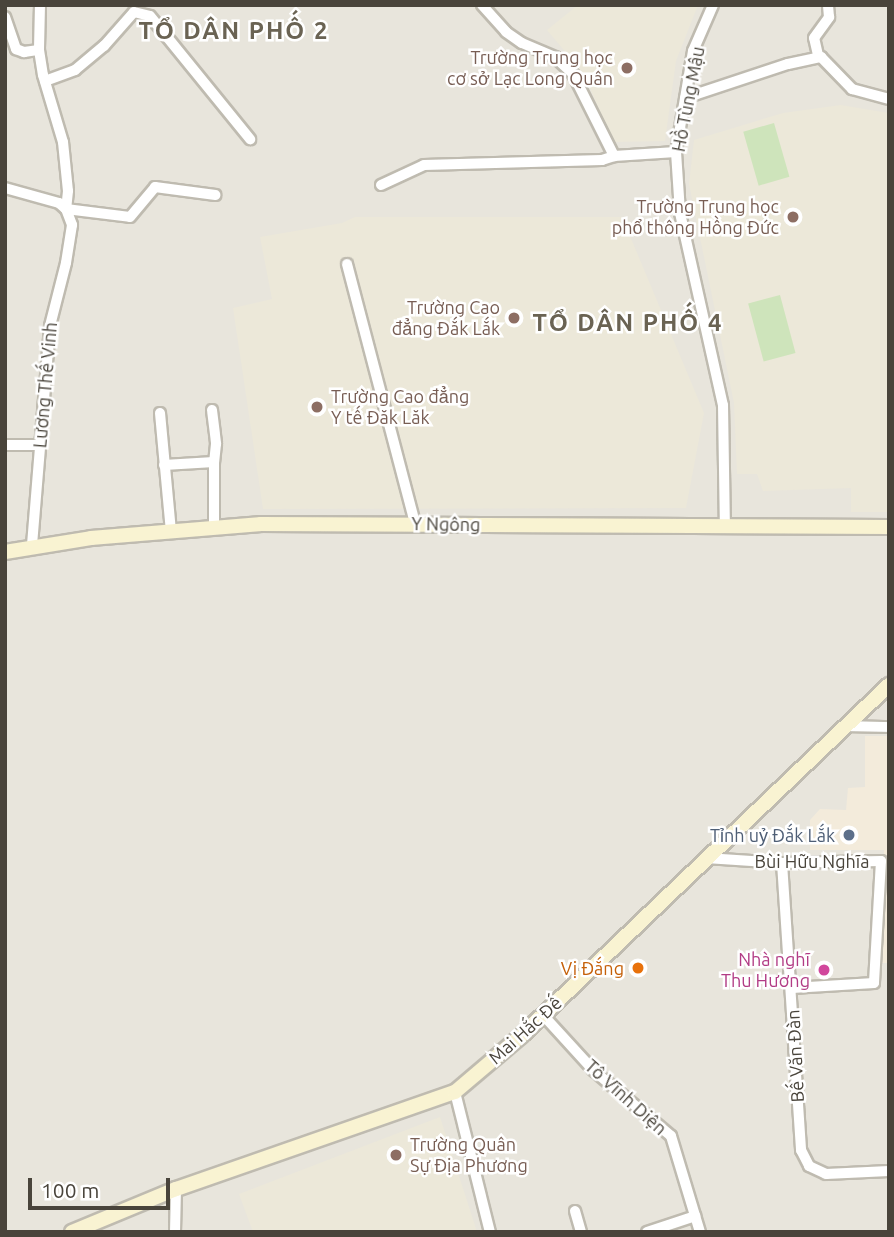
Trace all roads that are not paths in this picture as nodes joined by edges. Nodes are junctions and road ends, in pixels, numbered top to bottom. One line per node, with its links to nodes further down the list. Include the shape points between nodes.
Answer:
1 (40, 5): 6 (street, Lương Thế Vinh)
2 (482, 5): 13 (street, via 506,32 555,57 573,74)
3 (713, 5): 9 (street, Hồ Tùng Mậu, via 693,51)
4 (828, 5): 7 (street, via 829,17 814,37)
5 (5, 16): 6 (street, via 16,49)
6 (39, 50): 8 (street, Lương Thế Vinh)
7 (818, 55)
8 (45, 81): 11 (street, via 75,70 134,12 150,16); 17 (street, Lương Thế Vinh, via 63,142)
9 (685, 98): 10 (street, via 821,57 852,89); 12 (street, Hồ Tùng Mậu)
10 (889, 99)
11 (250, 139)
12 (676, 152): 13 (street); 26 (street, Hồ Tùng Mậu, via 680,213 723,405)
13 (614, 156): 14 (street, via 424,165)
14 (381, 185)
15 (5, 188): 17 (street, via 52,200)
16 (215, 195): 17 (street, via 155,187 130,217)
17 (66, 209): 22 (street, Lương Thế Vinh, via 71,238 50,326)
18 (348, 264): 25 (street)
19 (212, 410): 23 (street)
20 (160, 413): 24 (street)
21 (5, 445): 22 (street)
22 (40, 445): 30 (street, Lương Thế Vinh)
23 (214, 462): 24 (street); 28 (street)
24 (164, 465): 29 (street)
25 (415, 524): 26 (street, Y Ngông); 28 (street, Y Ngông)
26 (725, 527): 27 (street, Y Ngông)
27 (889, 527)
28 (214, 528): 29 (street, Y Ngông)
29 (171, 531): 30 (street, Y Ngông)
30 (32, 546): 31 (street, Y Ngông)
31 (5, 552)
32 (889, 685): 33 (street, Mai Hắc Đế)
33 (848, 726): 34 (street); 35 (street, Mai Hắc Đế)
34 (889, 727)
35 (706, 858): 36 (street, Bùi Hữu Nghĩa); 38 (street, Mai Hắc Đế)
36 (782, 863): 37 (street, Bế Văn Đàn); 37 (street, Bùi Hữu Nghĩa, via 881,861 874,983)
37 (792, 988): 40 (street, Bế Văn Đàn, via 801,1150 809,1166 826,1174)
38 (543, 1015): 39 (street, Mai Hắc Đế); 43 (street, Tô Vĩnh Diện, via 593,1070 671,1136)
39 (456, 1092): 41 (street, Mai Hắc Đế); 47 (street)
40 (889, 1171)
41 (176, 1189): 44 (street, Mai Hắc Đế); 46 (street)
42 (575, 1211): 48 (street)
43 (695, 1216): 49 (street); 50 (street, Tô Vĩnh Diện)
44 (86, 1229): 45 (street, Mai Hắc Đế)
45 (72, 1232)
46 (174, 1232)
47 (490, 1232)
48 (581, 1232)
49 (647, 1232)
50 (700, 1232)

